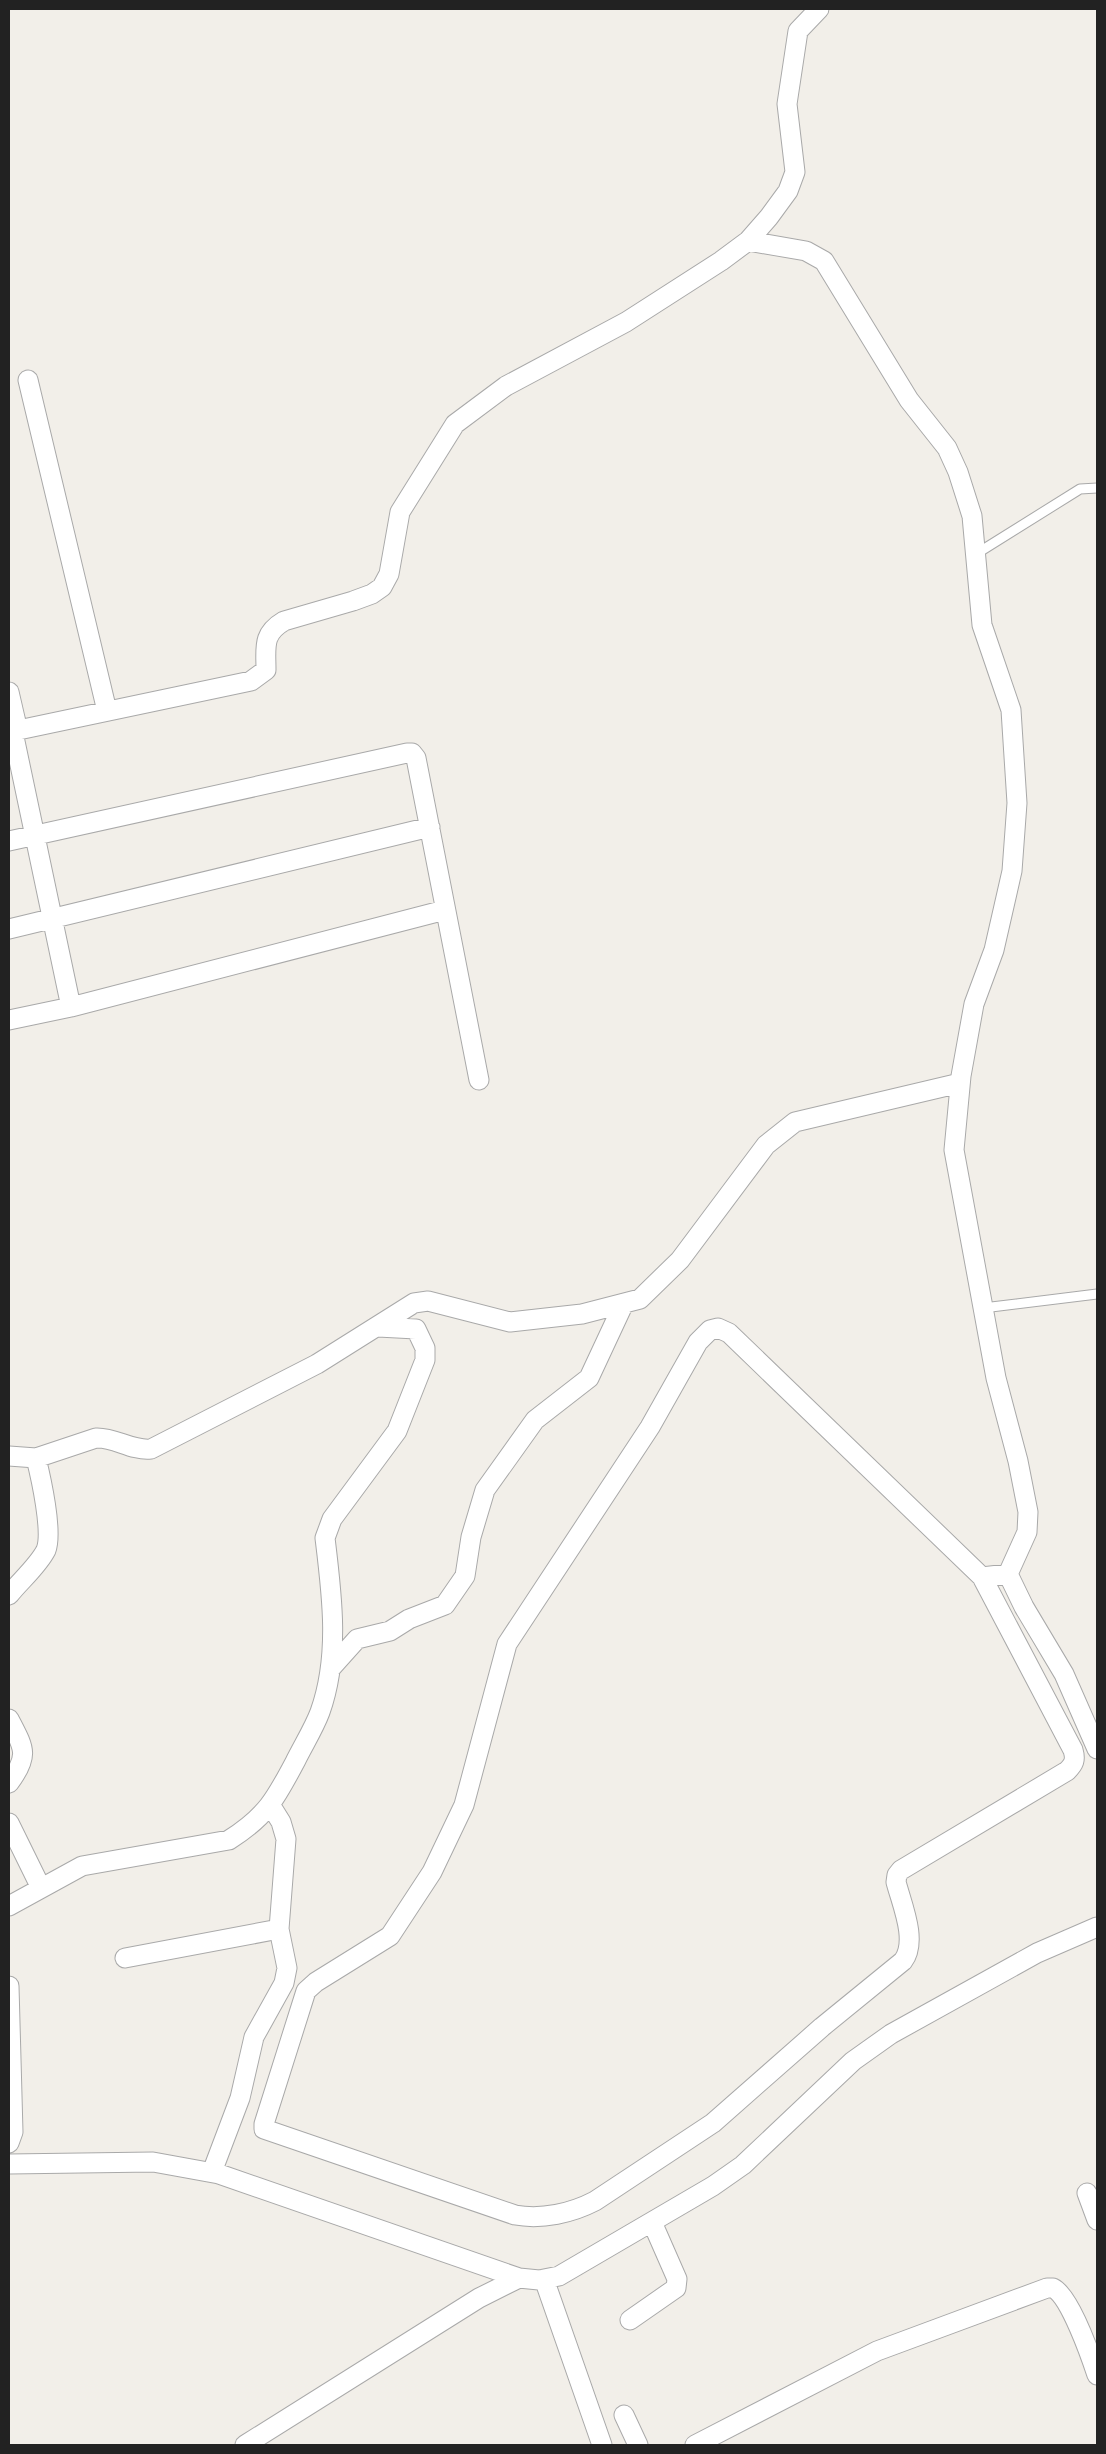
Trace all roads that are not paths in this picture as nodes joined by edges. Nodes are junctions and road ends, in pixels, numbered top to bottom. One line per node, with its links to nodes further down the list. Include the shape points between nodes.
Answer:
1 (819, 9): 2 (street, via 798,31 792,58 786,104 795,172 788,191)
2 (748, 240): 5 (street, via 806,251 824,261 909,400 947,448 972,516); 7 (street, via 721,262 626,322 506,386 455,424 400,512 389,574 382,587 372,594 274,627 266,638 266,670 250,681)
3 (28, 380): 7 (street)
4 (1097, 488): 5 (lane, via 1080,488)
5 (976, 554): 18 (street, via 982,625 1011,710 1017,803 1012,871 994,950 974,1004)
6 (9, 692): 8 (street)
7 (107, 711): 8 (street)
8 (13, 732): 10 (street)
9 (430, 827): 10 (street, via 416,758 406,753); 12 (street); 13 (street)
10 (36, 834): 11 (street); 13 (street)
11 (9, 840)
12 (446, 910): 15 (street); 17 (street)
13 (53, 919): 14 (street); 15 (street)
14 (9, 929)
15 (71, 1007): 16 (street)
16 (9, 1020)
17 (479, 1080)
18 (960, 1082): 20 (street, via 794,1122 766,1145 674,1266 644,1296); 21 (street, via 954,1150)
19 (1097, 1294): 21 (lane)
20 (624, 1303): 22 (street, via 582,1314 510,1322 422,1301); 28 (street, via 588,1378 535,1420 485,1490 471,1537 465,1576 445,1605 409,1619 384,1634 357,1639)
21 (983, 1308): 25 (street, via 1028,1512 1027,1532)
22 (378, 1326): 24 (street, via 317,1364 151,1449 142,1450 96,1438); 28 (street, via 416,1329 425,1348 425,1360 397,1431 327,1529 325,1538 333,1602)
23 (9, 1456): 24 (street)
24 (36, 1458): 27 (street, via 43,1487 48,1536 46,1549)
25 (1008, 1574): 26 (street); 30 (street, via 1064,1674)
26 (982, 1577): 26 (street, via 1073,1750 1074,1764 901,1870 896,1882 910,1938 908,1954 903,1962 822,2028 714,2124 596,2201 541,2216 515,2215 266,2131 264,2124 306,1991 390,1936 432,1872 464,1805 508,1644 650,1427 698,1342 710,1330 718,1328 729,1333)
27 (9, 1595)
28 (330, 1668): 32 (street, via 320,1712)
29 (9, 1720): 31 (street, via 24,1753 23,1762)
30 (1097, 1749)
31 (9, 1783)
32 (271, 1806): 34 (street, via 246,1830 229,1840 82,1866); 37 (street, via 281,1822 286,1840)
33 (9, 1823): 34 (street)
34 (41, 1888): 35 (street)
35 (9, 1906)
36 (1097, 1927): 45 (street, via 1037,1953 891,2034 854,2061 743,2165)
37 (279, 1929): 38 (street); 42 (street, via 287,1968 284,1983 254,2038 240,2098)
38 (125, 1958)
39 (9, 1986): 40 (street, via 13,2132)
40 (9, 2143)
41 (9, 2164): 42 (street, via 153,2162)
42 (212, 2172): 46 (street)
43 (1087, 2192): 44 (street)
44 (1097, 2220)
45 (652, 2222): 47 (street, via 559,2276); 48 (street, via 677,2279 676,2288)
46 (519, 2278): 47 (street); 52 (street, via 479,2298)
47 (544, 2279): 53 (street)
48 (630, 2320)
49 (1092, 2340): 50 (street); 55 (street, via 1062,2294 1047,2288 877,2351)
50 (1097, 2375)
51 (624, 2415): 54 (street)
52 (245, 2445)
53 (602, 2445)
54 (638, 2445)
55 (695, 2445)

